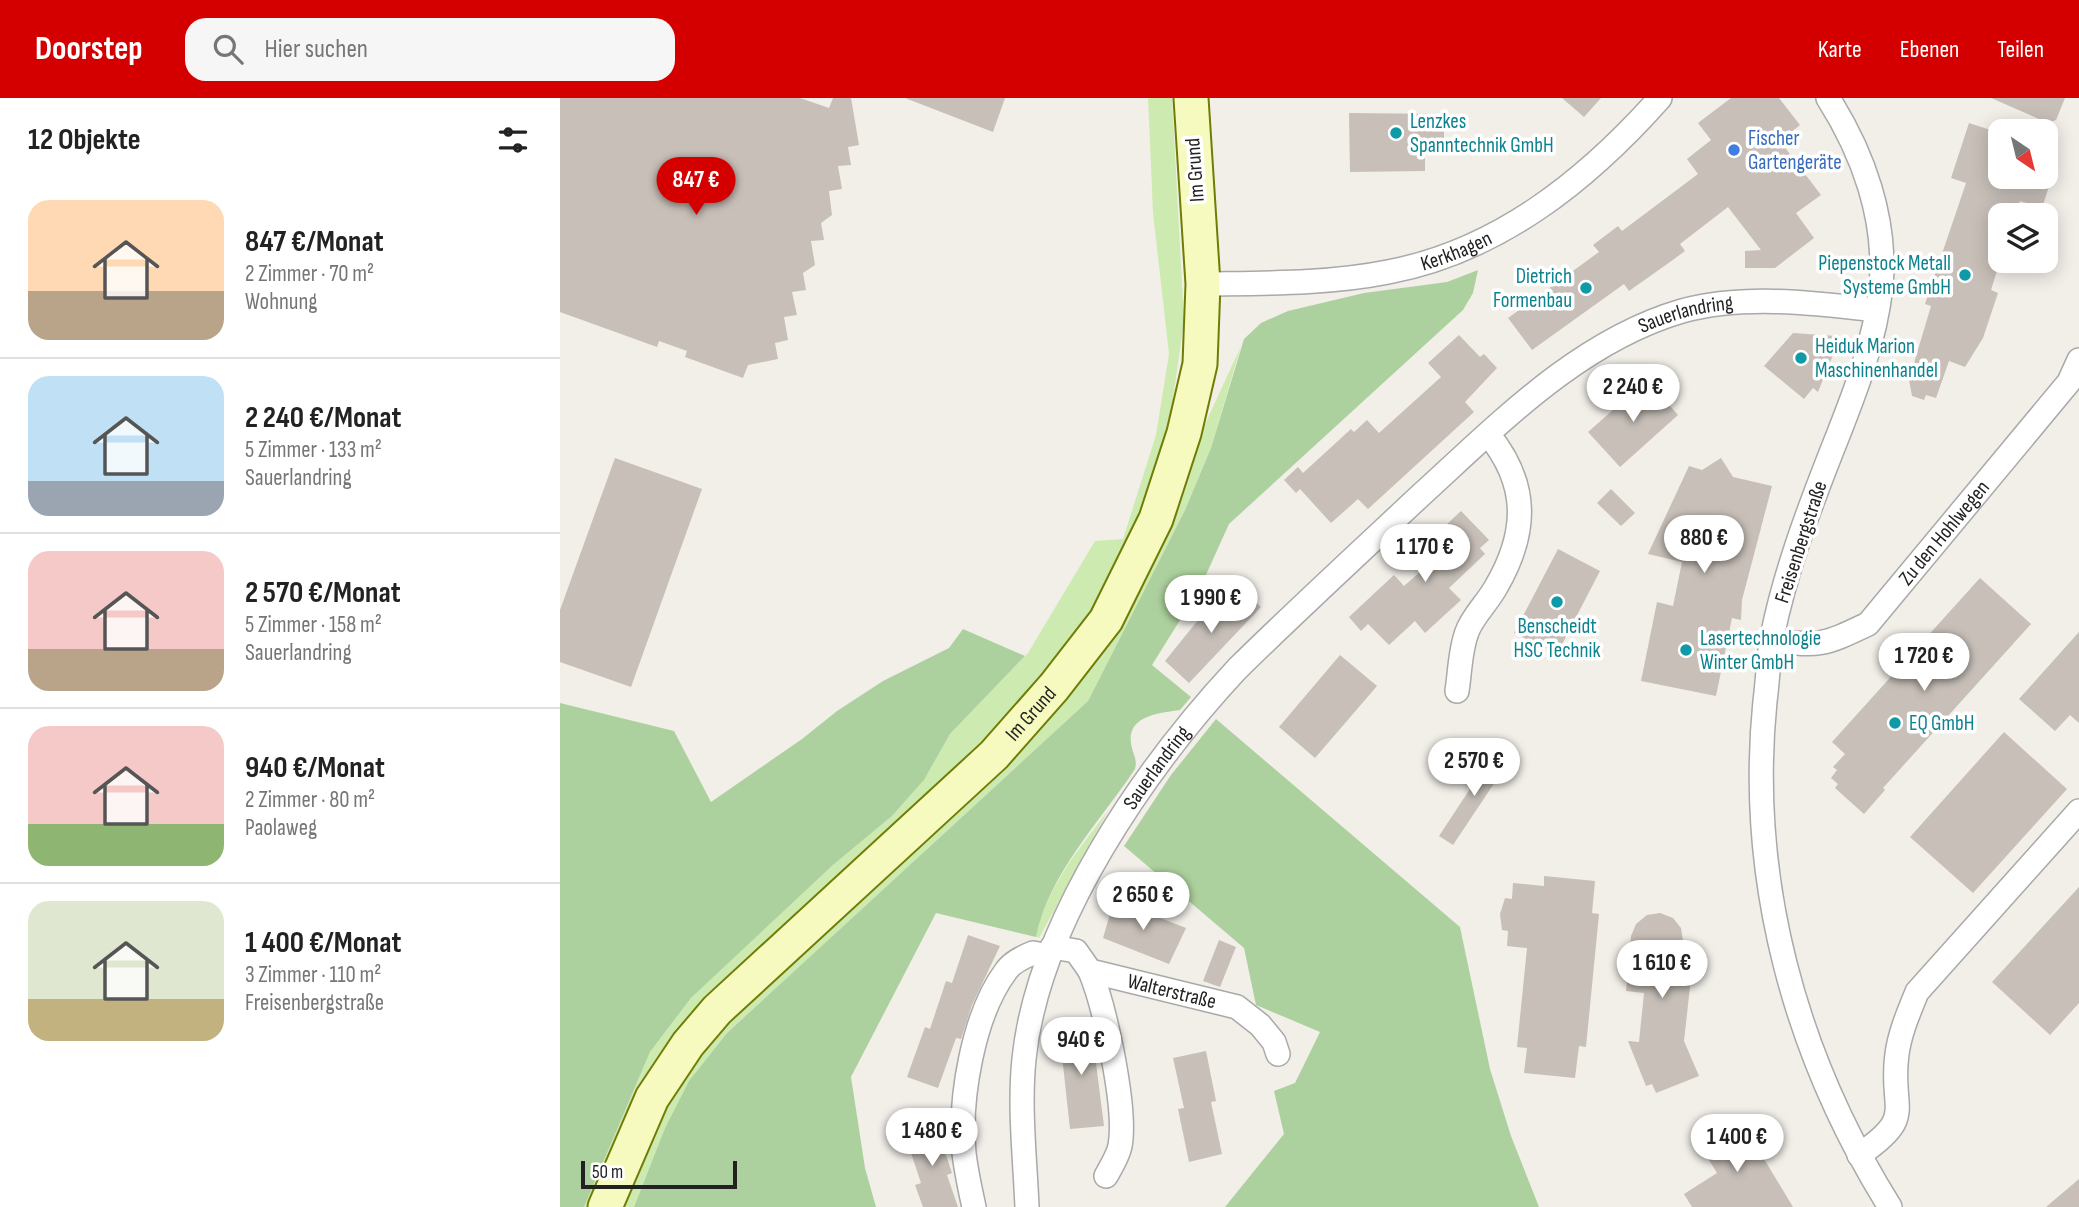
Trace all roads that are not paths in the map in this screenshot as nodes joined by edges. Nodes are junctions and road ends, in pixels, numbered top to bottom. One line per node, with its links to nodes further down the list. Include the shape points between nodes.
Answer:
1 (1191, 98): 4 (main road, Im Grund)
2 (1660, 98): 4 (street, Kerkhagen, via 1591,169 1502,232 1466,248 1388,272 1291,283)
3 (1828, 98): 5 (street, Freisenbergstraße, via 1864,165 1877,218 1882,265)
4 (1203, 284): 16 (main road, Im Grund, via 1200,364 1184,433 1156,519 1107,620 994,755 718,1010 652,1098)
5 (1877, 310): 7 (street, Sauerlandring, via 1780,302 1684,311 1621,334 1597,349); 8 (street, Freisenbergstraße, via 1861,374 1793,553)
6 (2079, 360): 8 (street, Zu den Hohlwegen, via 2068,383 1868,624 1825,644 1797,645)
7 (1488, 434): 9 (street, via 1504,453 1515,478 1520,524 1497,586 1467,631); 11 (street, Sauerlandring, via 1310,598 1202,707 1121,819)
8 (1772, 639): 14 (street, Freisenbergstraße, via 1760,756 1763,846 1779,944 1822,1081)
9 (1457, 691)
10 (2079, 811): 14 (street, via 1917,992 1897,1055 1898,1116 1885,1138)
11 (1051, 952): 12 (street, Walterstraße, via 1076,951); 17 (street, via 1033,953 1007,968 972,1055 964,1105 964,1152); 18 (street, Sauerlandring, via 1034,1005 1024,1059)
12 (1090, 971): 13 (street, Walterstraße, via 1237,1007 1260,1025); 15 (street, via 1104,1008 1122,1126 1119,1149)
13 (1278, 1054)
14 (1859, 1156): 19 (street, Freisenbergstraße)
15 (1106, 1176)
16 (605, 1207)
17 (974, 1207)
18 (1027, 1207)
19 (1889, 1207)

